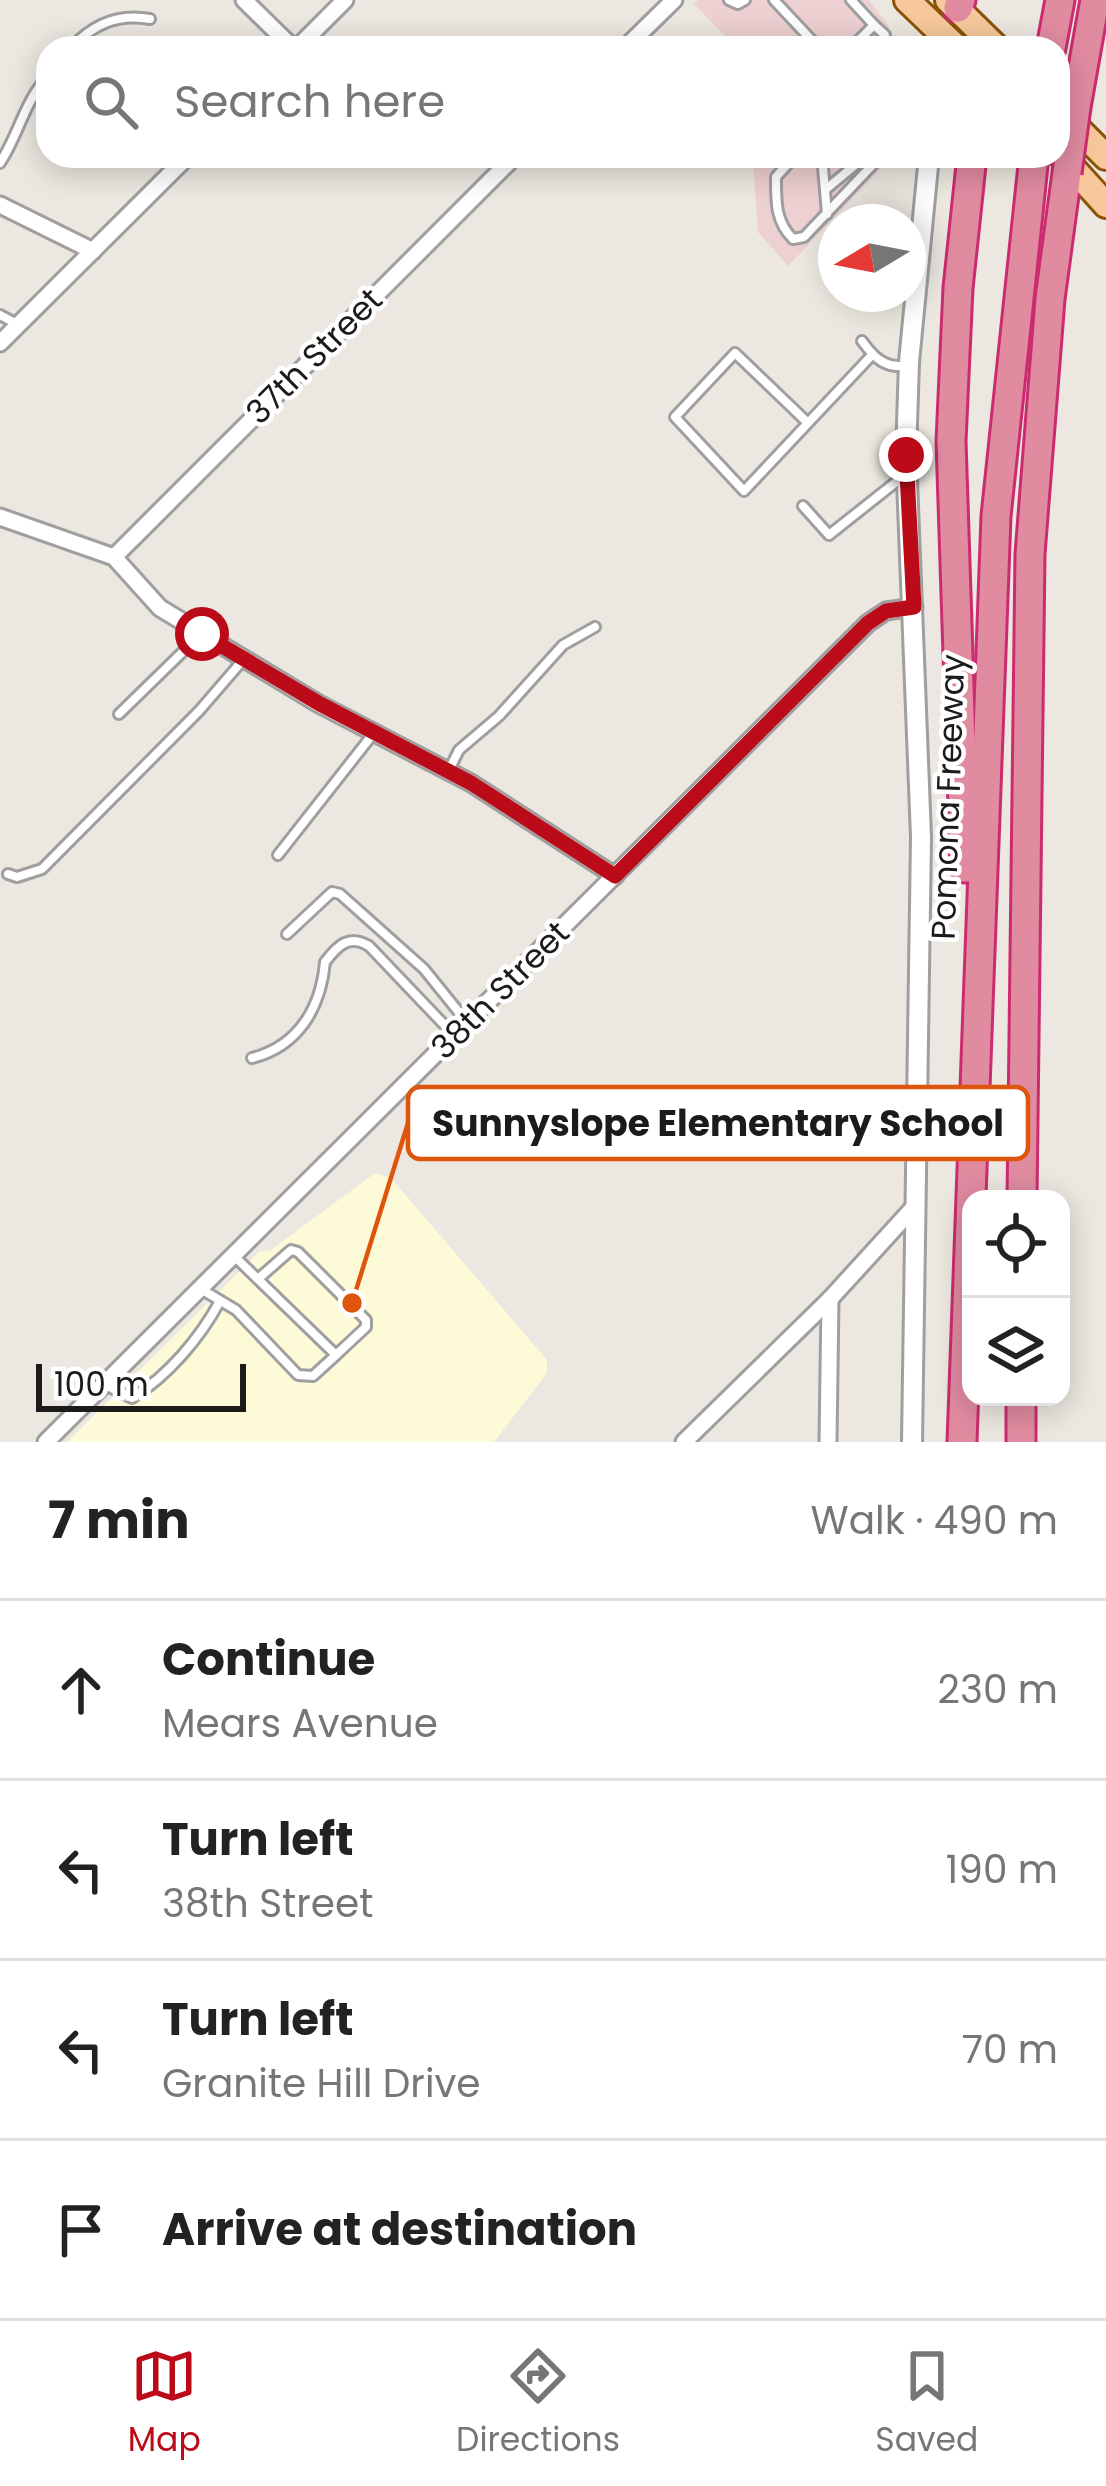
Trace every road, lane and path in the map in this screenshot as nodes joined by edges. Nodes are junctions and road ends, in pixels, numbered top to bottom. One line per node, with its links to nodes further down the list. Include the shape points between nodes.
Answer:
1 (244, 0): 15 (street)
2 (345, 0): 16 (street)
3 (674, 0): 17 (street)
4 (729, 0): 5 (lane)
5 (745, 0)
6 (774, 0): 18 (lane)
7 (851, 0): 13 (lane)
8 (908, 0): 21 (main road)
9 (1060, 0): 24 (highway)
10 (1095, 0): 26 (highway)
11 (956, 3): 22 (street); 23 (main road)
12 (150, 19): 14 (lane, via 118,17)
13 (874, 25): 19 (lane); 20 (lane)
14 (84, 36)
15 (282, 36)
16 (308, 36)
17 (637, 36)
18 (808, 36)
19 (863, 36)
20 (885, 36)
21 (939, 36)
22 (948, 36)
23 (986, 36)
24 (1053, 36)
25 (36, 91): 29 (lane)
26 (1070, 96)
27 (1070, 112): 28 (main road)
28 (1106, 157)
29 (0, 163)
30 (176, 168): 47 (street)
31 (503, 168): 58 (street, 37th Street)
32 (784, 168): 46 (lane, via 776,177 783,229 793,239)
33 (823, 168): 41 (lane)
34 (851, 168): 41 (lane)
35 (870, 168): 43 (lane)
36 (928, 168): 53 (street)
37 (971, 168): 70 (highway, via 951,442)
38 (1033, 168): 70 (highway, Pomona Freeway, via 996,516)
39 (1062, 168): 73 (highway, via 1030,554)
40 (1067, 168): 44 (main road)
41 (824, 190): 42 (lane)
42 (826, 204)
43 (837, 204)
44 (1106, 205)
45 (0, 206): 47 (street)
46 (818, 224)
47 (93, 250): 49 (street)
48 (0, 315): 49 (lane)
49 (18, 325): 51 (street)
50 (862, 341): 52 (lane)
51 (0, 343)
52 (872, 355): 53 (lane, via 890,368); 54 (lane)
53 (909, 366): 55 (street)
54 (808, 423): 54 (lane, via 744,491 675,417 735,352)
55 (907, 473): 56 (lane, via 829,535); 59 (street)
56 (803, 506)
57 (0, 517): 58 (street)
58 (114, 557): 61 (street, via 160,608)
59 (914, 607): 68 (street, 38th Street, via 868,623); 74 (street, via 921,838)
60 (595, 627): 65 (lane, via 563,645 459,750)
61 (201, 633): 62 (street); 63 (lane)
62 (244, 659): 64 (street); 67 (lane, via 41,868)
63 (119, 714)
64 (374, 733): 65 (street); 66 (lane)
65 (448, 771): 68 (street)
66 (278, 855)
67 (8, 874)
68 (615, 876): 71 (street, 38th Street)
69 (287, 934): 71 (lane, via 324,898 340,894 424,969)
70 (974, 1028): 87 (highway, Pomona Freeway)
71 (461, 1029): 72 (lane, via 369,946 347,940 325,962 322,995 289,1042); 75 (street, 38th Street)
72 (252, 1058)
73 (1022, 1190)
74 (914, 1207): 78 (street); 86 (street)
75 (233, 1256): 76 (lane); 77 (street, 38th Street)
76 (258, 1280): 80 (lane); 80 (lane, via 298,1252 366,1320)
77 (200, 1288): 79 (lane); 81 (street, 38th Street)
78 (830, 1299): 84 (street); 85 (street)
79 (220, 1301): 80 (lane, via 298,1375 314,1376); 81 (lane, via 206,1328 148,1388 132,1397)
80 (336, 1355)
81 (104, 1385): 83 (street, 38th Street)
82 (1021, 1406): 88 (highway)
83 (46, 1442)
84 (683, 1442)
85 (828, 1442)
86 (912, 1442)
87 (962, 1442)
88 (1021, 1442)

